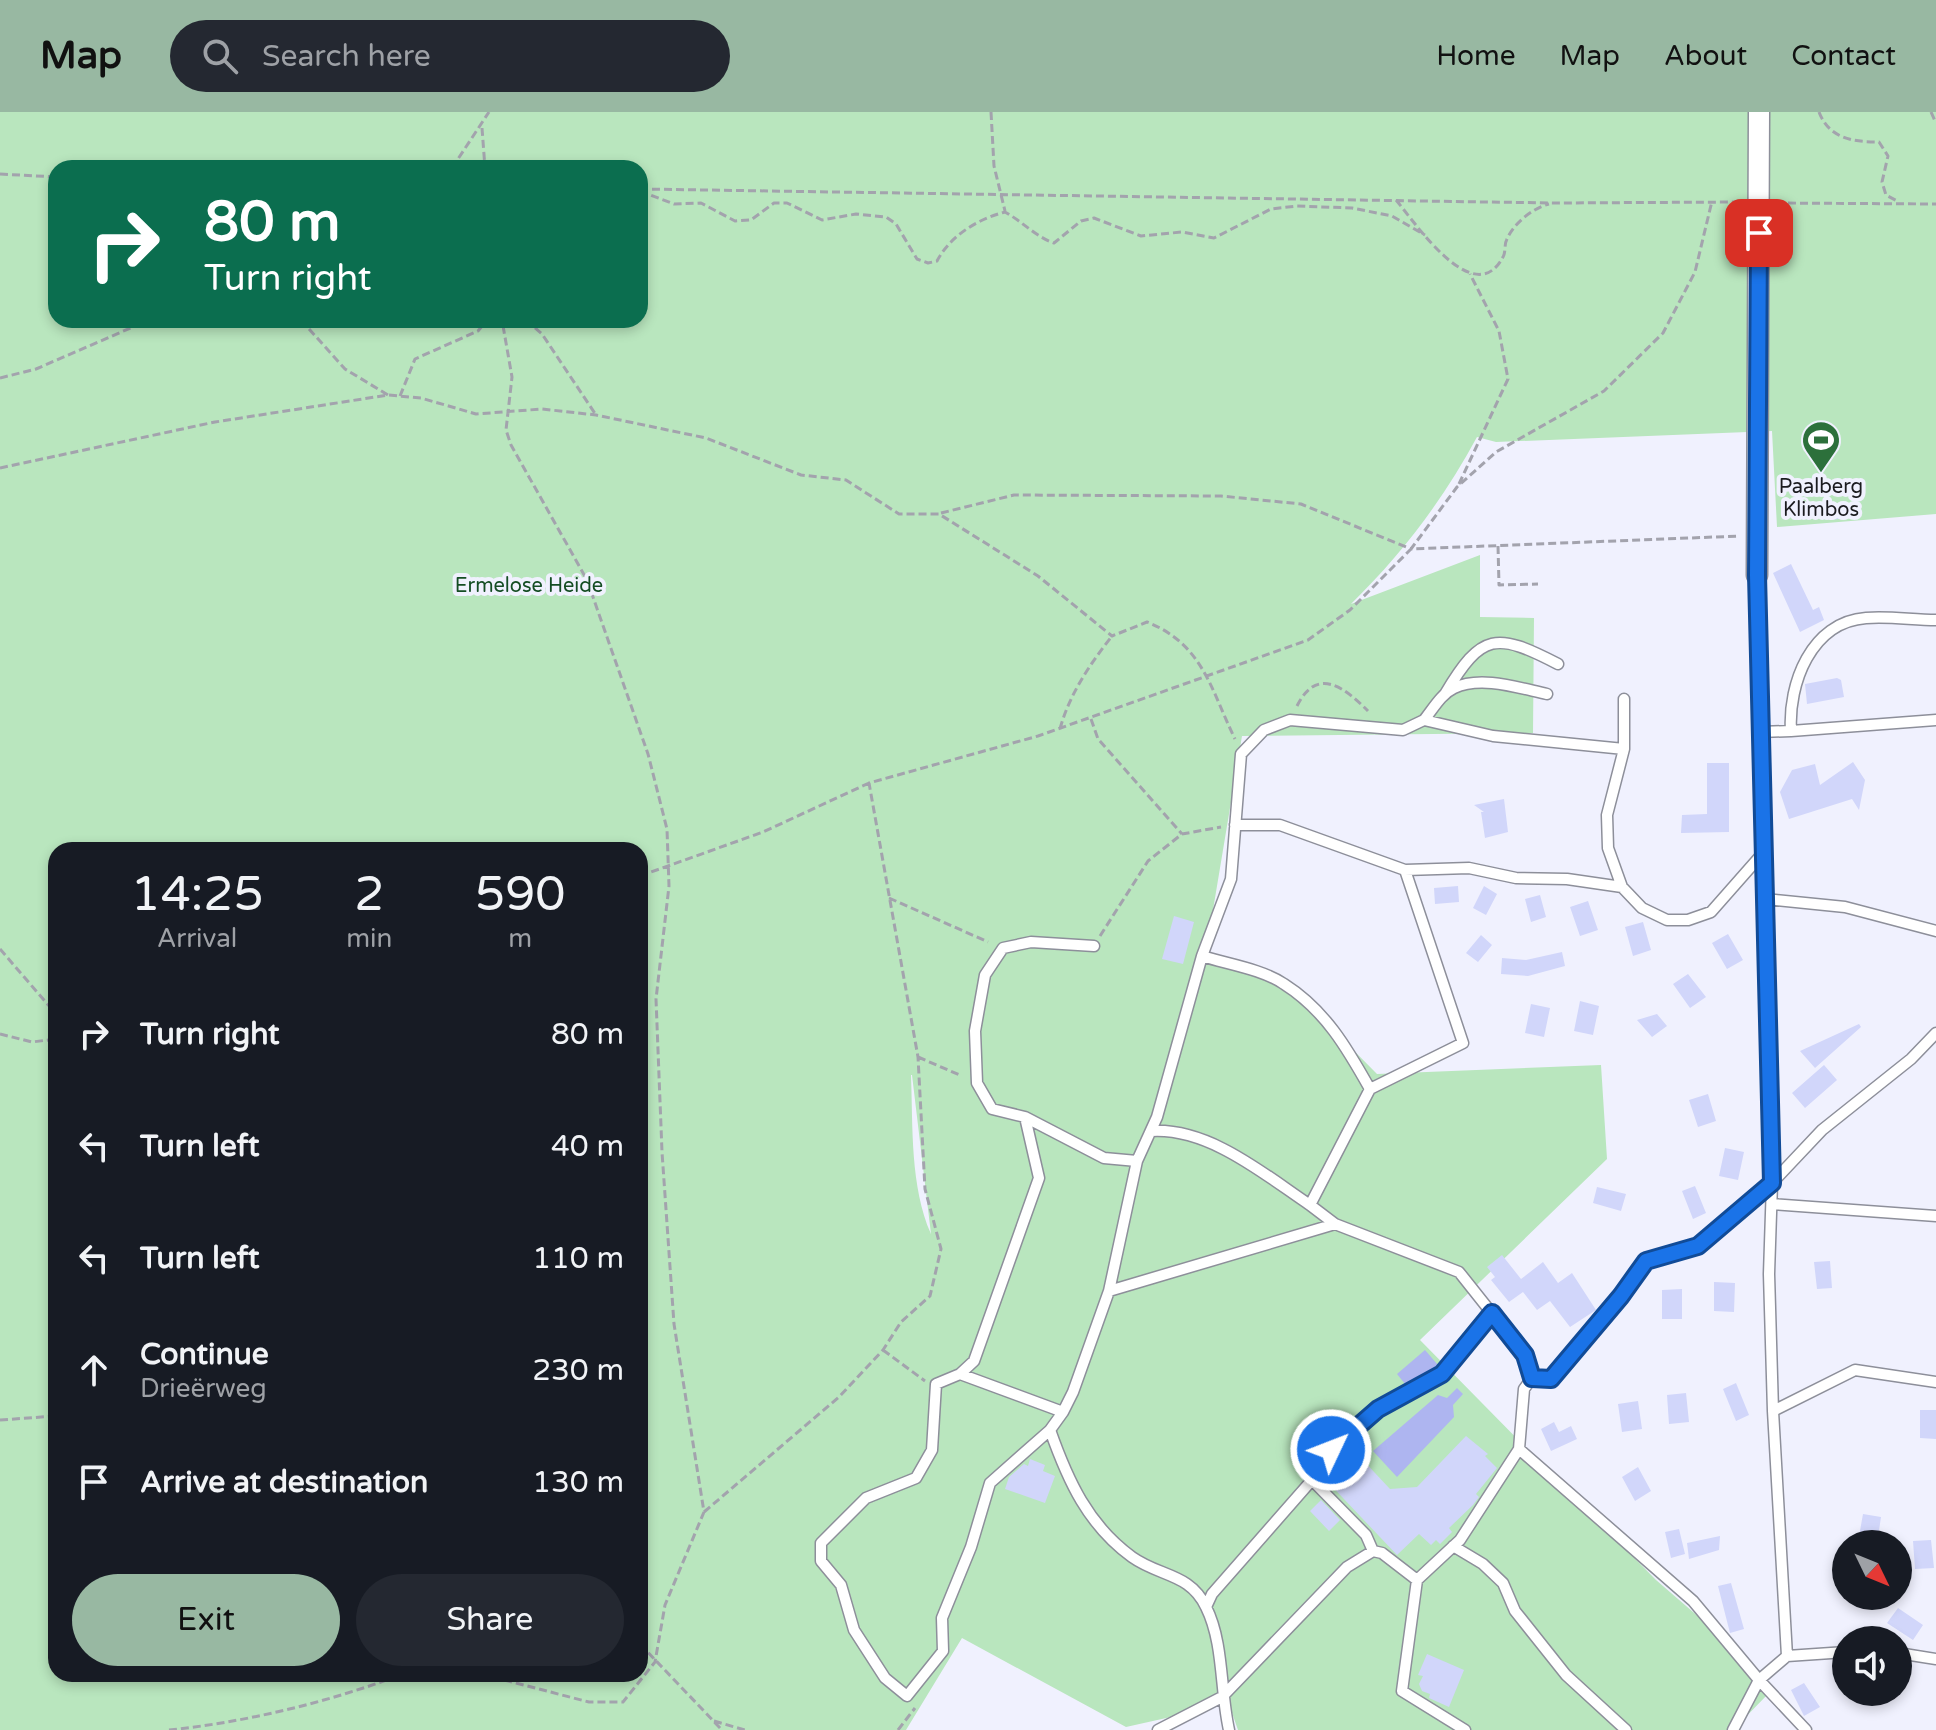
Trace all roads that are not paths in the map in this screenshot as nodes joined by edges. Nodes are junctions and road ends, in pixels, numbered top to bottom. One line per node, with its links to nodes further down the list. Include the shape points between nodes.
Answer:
1 (1759, 112): 2 (street)
2 (1757, 575): 11 (lane)
3 (1936, 620): 10 (lane, via 1866,618 1816,640 1790,706)
4 (1558, 664): 5 (lane, via 1519,644 1493,642 1474,651)
5 (1445, 694): 6 (lane, via 1457,686 1489,683); 8 (lane)
6 (1547, 694)
7 (1624, 699): 12 (lane)
8 (1424, 720): 12 (lane, via 1493,736); 13 (lane, via 1403,730 1290,720 1264,730 1241,754)
9 (1936, 720): 10 (lane)
10 (1791, 731): 11 (lane)
11 (1760, 732): 14 (lane)
12 (1624, 749): 16 (lane, via 1607,815 1608,848)
13 (1235, 825): 15 (lane, via 1280,825); 20 (lane, via 1231,879)
14 (1763, 853): 16 (lane, via 1711,912 1688,920 1667,920 1642,908); 17 (lane)
15 (1405, 870): 16 (lane, via 1469,868 1516,878); 22 (lane, via 1463,1043)
16 (1622, 887)
17 (1766, 899): 18 (lane, via 1845,907); 26 (lane)
18 (1936, 931)
19 (1094, 946): 23 (lane, via 1031,942 1003,948 985,975 975,1031 977,1083 992,1109)
20 (1202, 956): 22 (lane, via 1282,982 1343,1039); 24 (lane)
21 (1936, 1033): 26 (lane, via 1822,1130)
22 (1370, 1089): 28 (lane)
23 (1025, 1117): 25 (lane, via 1104,1158); 33 (lane, via 1039,1178 974,1361)
24 (1152, 1131): 25 (lane); 28 (lane, via 1197,1137)
25 (1137, 1161): 31 (lane)
26 (1772, 1183): 27 (lane); 34 (lane, via 1698,1246 1646,1261 1551,1379)
27 (1772, 1204): 29 (lane); 36 (lane)
28 (1310, 1205): 30 (lane)
29 (1936, 1216)
30 (1335, 1224): 31 (lane); 32 (lane, via 1459,1272)
31 (1109, 1291): 37 (lane)
32 (1492, 1313): 34 (lane, via 1525,1355); 40 (lane, via 1442,1374 1351,1430)
33 (960, 1374): 37 (lane); 38 (lane, via 936,1384 932,1450 916,1478 866,1498 821,1543 821,1561 841,1585 854,1630 885,1678 907,1696 943,1651 942,1618 990,1483)
34 (1532, 1378): 39 (lane, via 1524,1389)
35 (1936, 1382): 36 (lane, via 1855,1370)
36 (1773, 1411): 47 (lane)
37 (1063, 1412): 38 (lane)
38 (1050, 1430): 44 (lane, via 1081,1503 1102,1532 1135,1559 1197,1589)
39 (1519, 1449): 41 (lane); 49 (lane, via 1693,1601)
40 (1312, 1480): 42 (lane, via 1366,1535); 44 (lane)
41 (1453, 1546): 43 (lane); 54 (lane, via 1503,1583 1515,1611 1566,1675)
42 (1373, 1551): 43 (lane); 50 (lane, via 1347,1567)
43 (1417, 1580): 53 (lane, via 1402,1691)
44 (1206, 1607): 50 (lane, via 1215,1624)
45 (1832, 1653): 47 (lane)
46 (1912, 1655): 48 (lane)
47 (1787, 1656): 49 (lane)
48 (1936, 1659)
49 (1759, 1680): 55 (lane); 56 (lane)
50 (1222, 1697): 51 (lane); 52 (lane)
51 (1158, 1730)
52 (1229, 1730)
53 (1465, 1730)
54 (1626, 1730)
55 (1733, 1730)
56 (1806, 1730)

